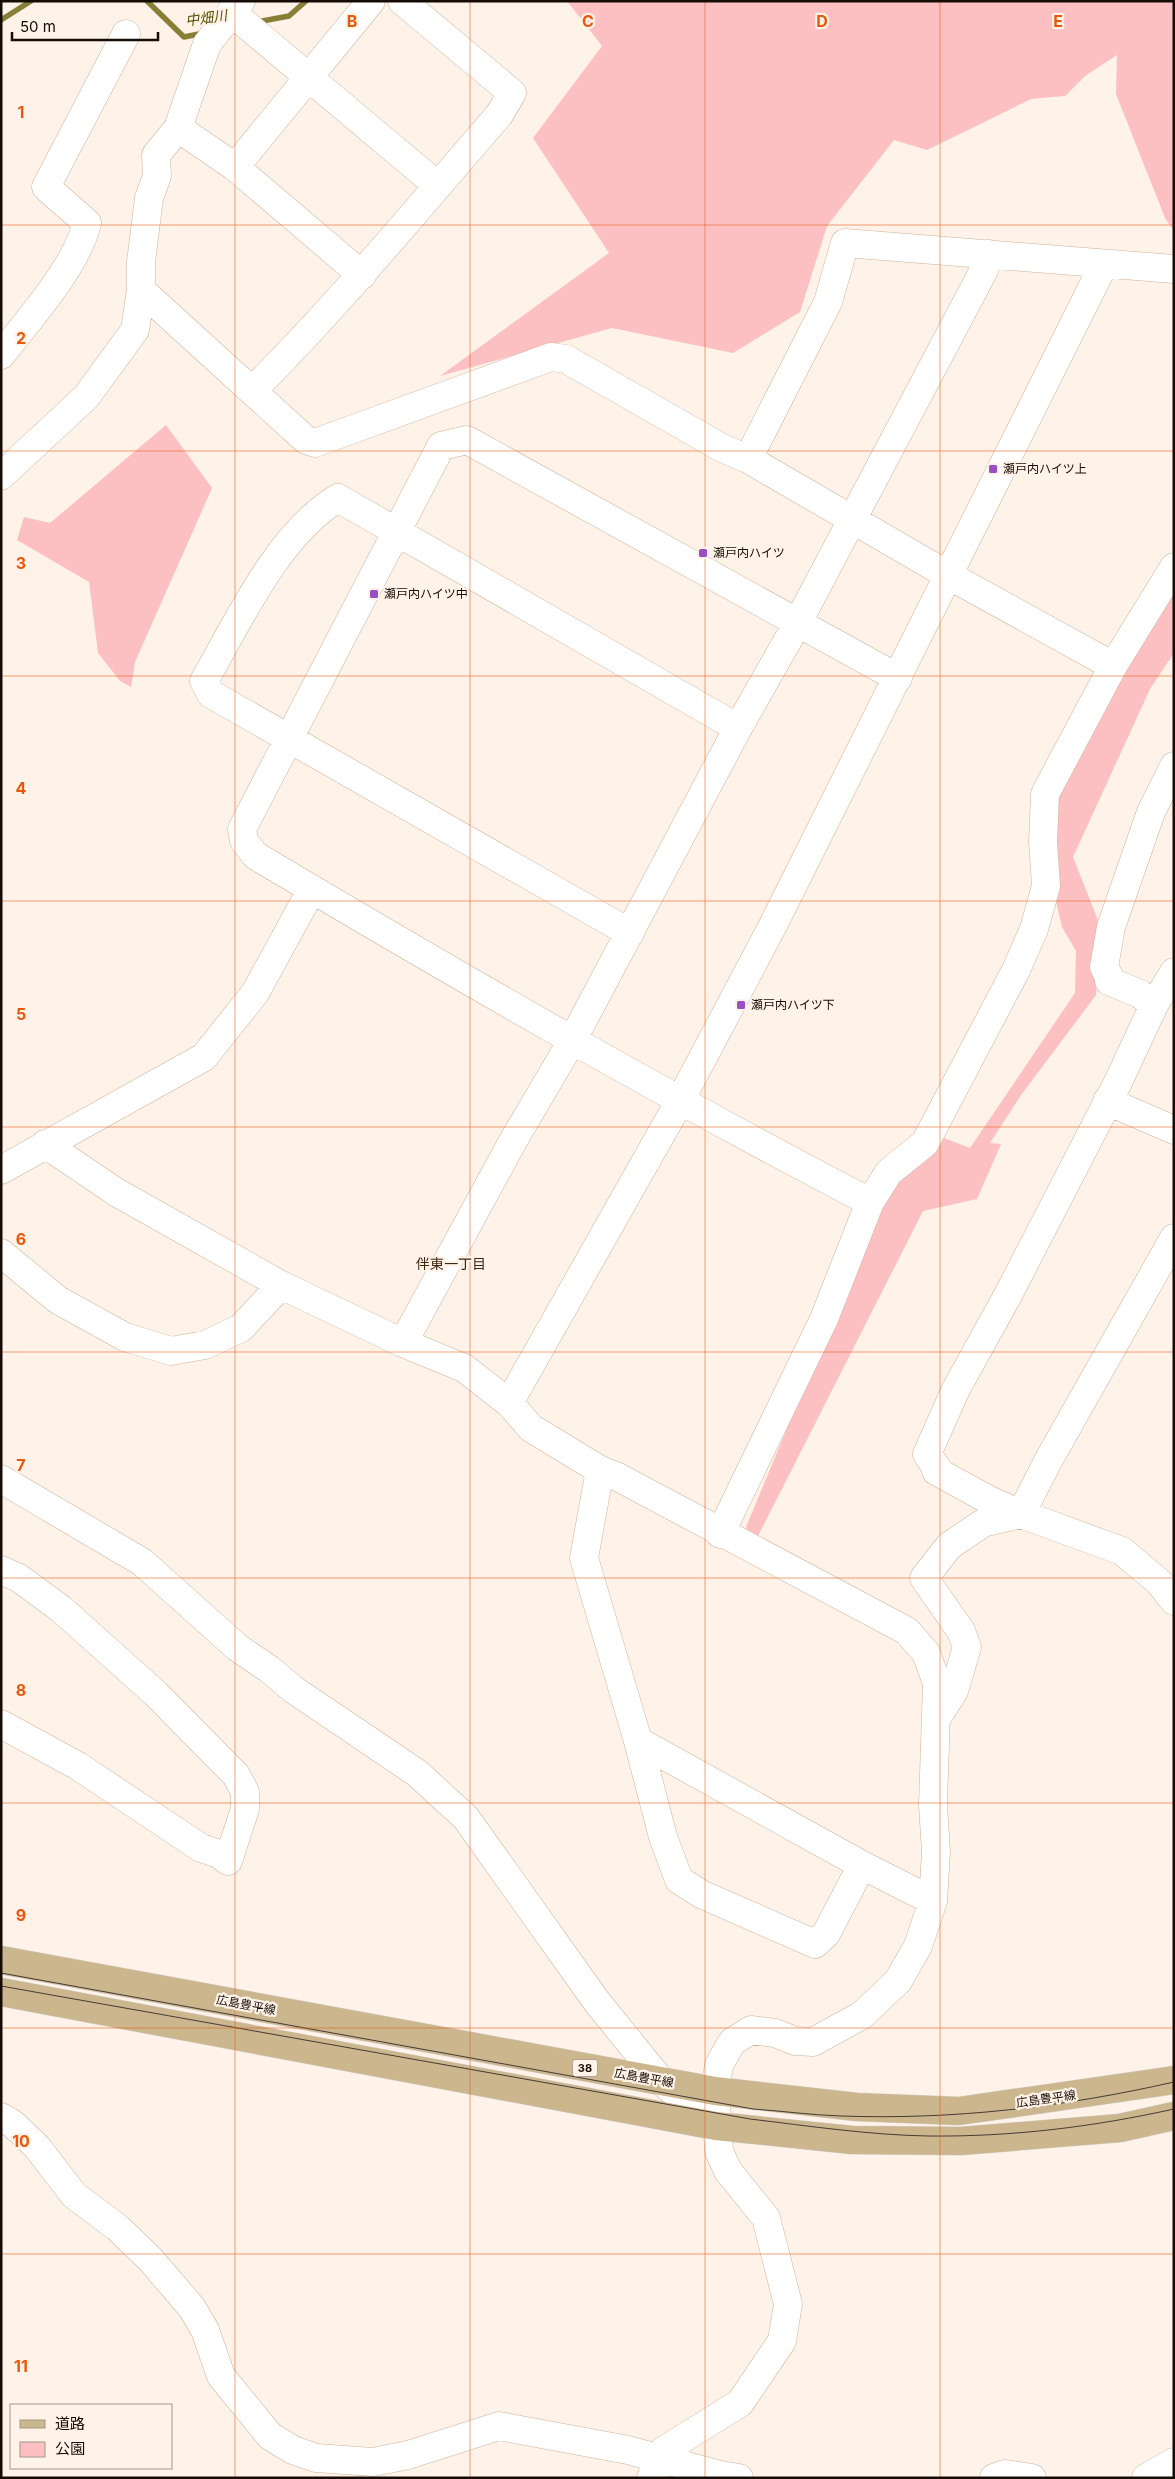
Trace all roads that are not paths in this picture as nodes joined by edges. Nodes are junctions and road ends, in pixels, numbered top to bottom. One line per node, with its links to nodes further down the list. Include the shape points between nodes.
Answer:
1 (371, 1): 5 (street)
2 (402, 1): 8 (street, via 512,93 499,115)
3 (236, 7): 5 (street); 6 (street, via 207,44)
4 (126, 34): 14 (street, via 46,187 87,223 84,237 59,279)
5 (309, 77): 7 (street); 8 (street)
6 (178, 128): 7 (street); 13 (street, via 156,155 157,176 149,198)
7 (235, 167): 12 (street)
8 (438, 186): 12 (street)
9 (990, 254): 10 (street); 16 (street, via 845,243 828,302); 18 (street)
10 (1104, 264): 11 (street); 21 (street)
11 (1174, 269)
12 (362, 275): 15 (street)
13 (141, 290): 15 (street); 17 (street, via 135,330 86,398)
14 (1, 355)
15 (253, 390): 16 (street, via 306,440 315,443 551,357 566,360 722,448)
16 (748, 459): 18 (street)
17 (1, 476)
18 (852, 519): 21 (street); 22 (street)
19 (397, 531): 22 (street, via 442,446 467,440); 25 (street); 26 (street); 26 (street, via 338,498 322,507 274,561 204,681 211,694)
20 (1174, 566): 23 (street)
21 (948, 575): 23 (street); 24 (street)
22 (797, 624): 24 (street); 25 (street)
23 (1112, 666): 38 (street, via 1045,794 1043,842 1046,886 1034,929 1016,970 925,1144 889,1172)
24 (898, 678): 33 (street)
25 (738, 728): 29 (street)
26 (288, 740): 28 (street, via 242,829 244,841 256,856); 29 (street)
27 (1174, 766): 31 (street, via 1148,821 1111,927 1104,968 1110,978 1108,981 1140,994)
28 (312, 889): 32 (street); 36 (street, via 255,993 204,1057)
29 (630, 933): 32 (street)
30 (1174, 972): 31 (street)
31 (1154, 1005): 34 (street)
32 (573, 1039): 33 (street); 42 (street)
33 (681, 1099): 38 (street); 43 (street)
34 (1107, 1101): 35 (street); 46 (street, via 956,1389 926,1454 936,1471)
35 (1174, 1130)
36 (45, 1144): 37 (street); 41 (street, via 116,1192)
37 (1, 1170)
38 (870, 1202): 47 (street, via 824,1318)
39 (1174, 1238): 46 (street)
40 (1, 1253): 41 (street, via 58,1300 125,1337 171,1351 205,1345 241,1328)
41 (281, 1285): 42 (street)
42 (402, 1343): 43 (street, via 464,1368)
43 (508, 1403): 44 (street, via 531,1428)
44 (600, 1470): 47 (street); 52 (street, via 584,1558)
45 (1, 1478): 58 (street, via 142,1562 238,1648 417,1773 442,1794 466,1818 598,2002)
46 (1021, 1514): 49 (street, via 1122,1551 1160,1582); 50 (street, via 983,1523 949,1546 924,1578 961,1631 967,1647 954,1690)
47 (720, 1534): 50 (street, via 908,1631 926,1653 937,1683)
48 (1, 1570): 51 (street, via 18,1578 61,1609 155,1693 236,1775 245,1792 245,1809 228,1861 202,1848 78,1766)
49 (1174, 1601)
50 (935, 1721): 54 (street)
51 (1, 1724)
52 (638, 1741): 53 (street); 53 (street, via 663,1838 678,1880 701,1894 815,1944 826,1934)
53 (862, 1865): 54 (street)
54 (933, 1901): 59 (street, via 918,1946 898,1981 862,2015 813,2042 751,2030 732,2042 719,2065)
55 (1, 1960): 58 (main road, 広島豊平線 / 38)
56 (1, 1992): 62 (main road)
57 (1174, 2080): 59 (main road, 広島豊平線 / 38, via 959,2111 857,2108)
58 (661, 2081): 59 (main road, 広島豊平線 / 38); 62 (street)
59 (715, 2091): 62 (street)
60 (1174, 2116): 62 (main road, via 1120,2128 961,2141 852,2140)
61 (1, 2118): 64 (street, via 37,2147 74,2194 118,2228 151,2260 192,2308 205,2330 221,2376 270,2436 293,2450 316,2458 373,2462 408,2455 499,2426 628,2450)
62 (716, 2126): 64 (street, via 719,2152 728,2171 766,2218 788,2304 782,2341 740,2403 663,2451)
63 (1174, 2462): 68 (street)
64 (655, 2468): 65 (street)
65 (738, 2478)
66 (994, 2478): 67 (street, via 1005,2474)
67 (1032, 2478)
68 (1146, 2478)

